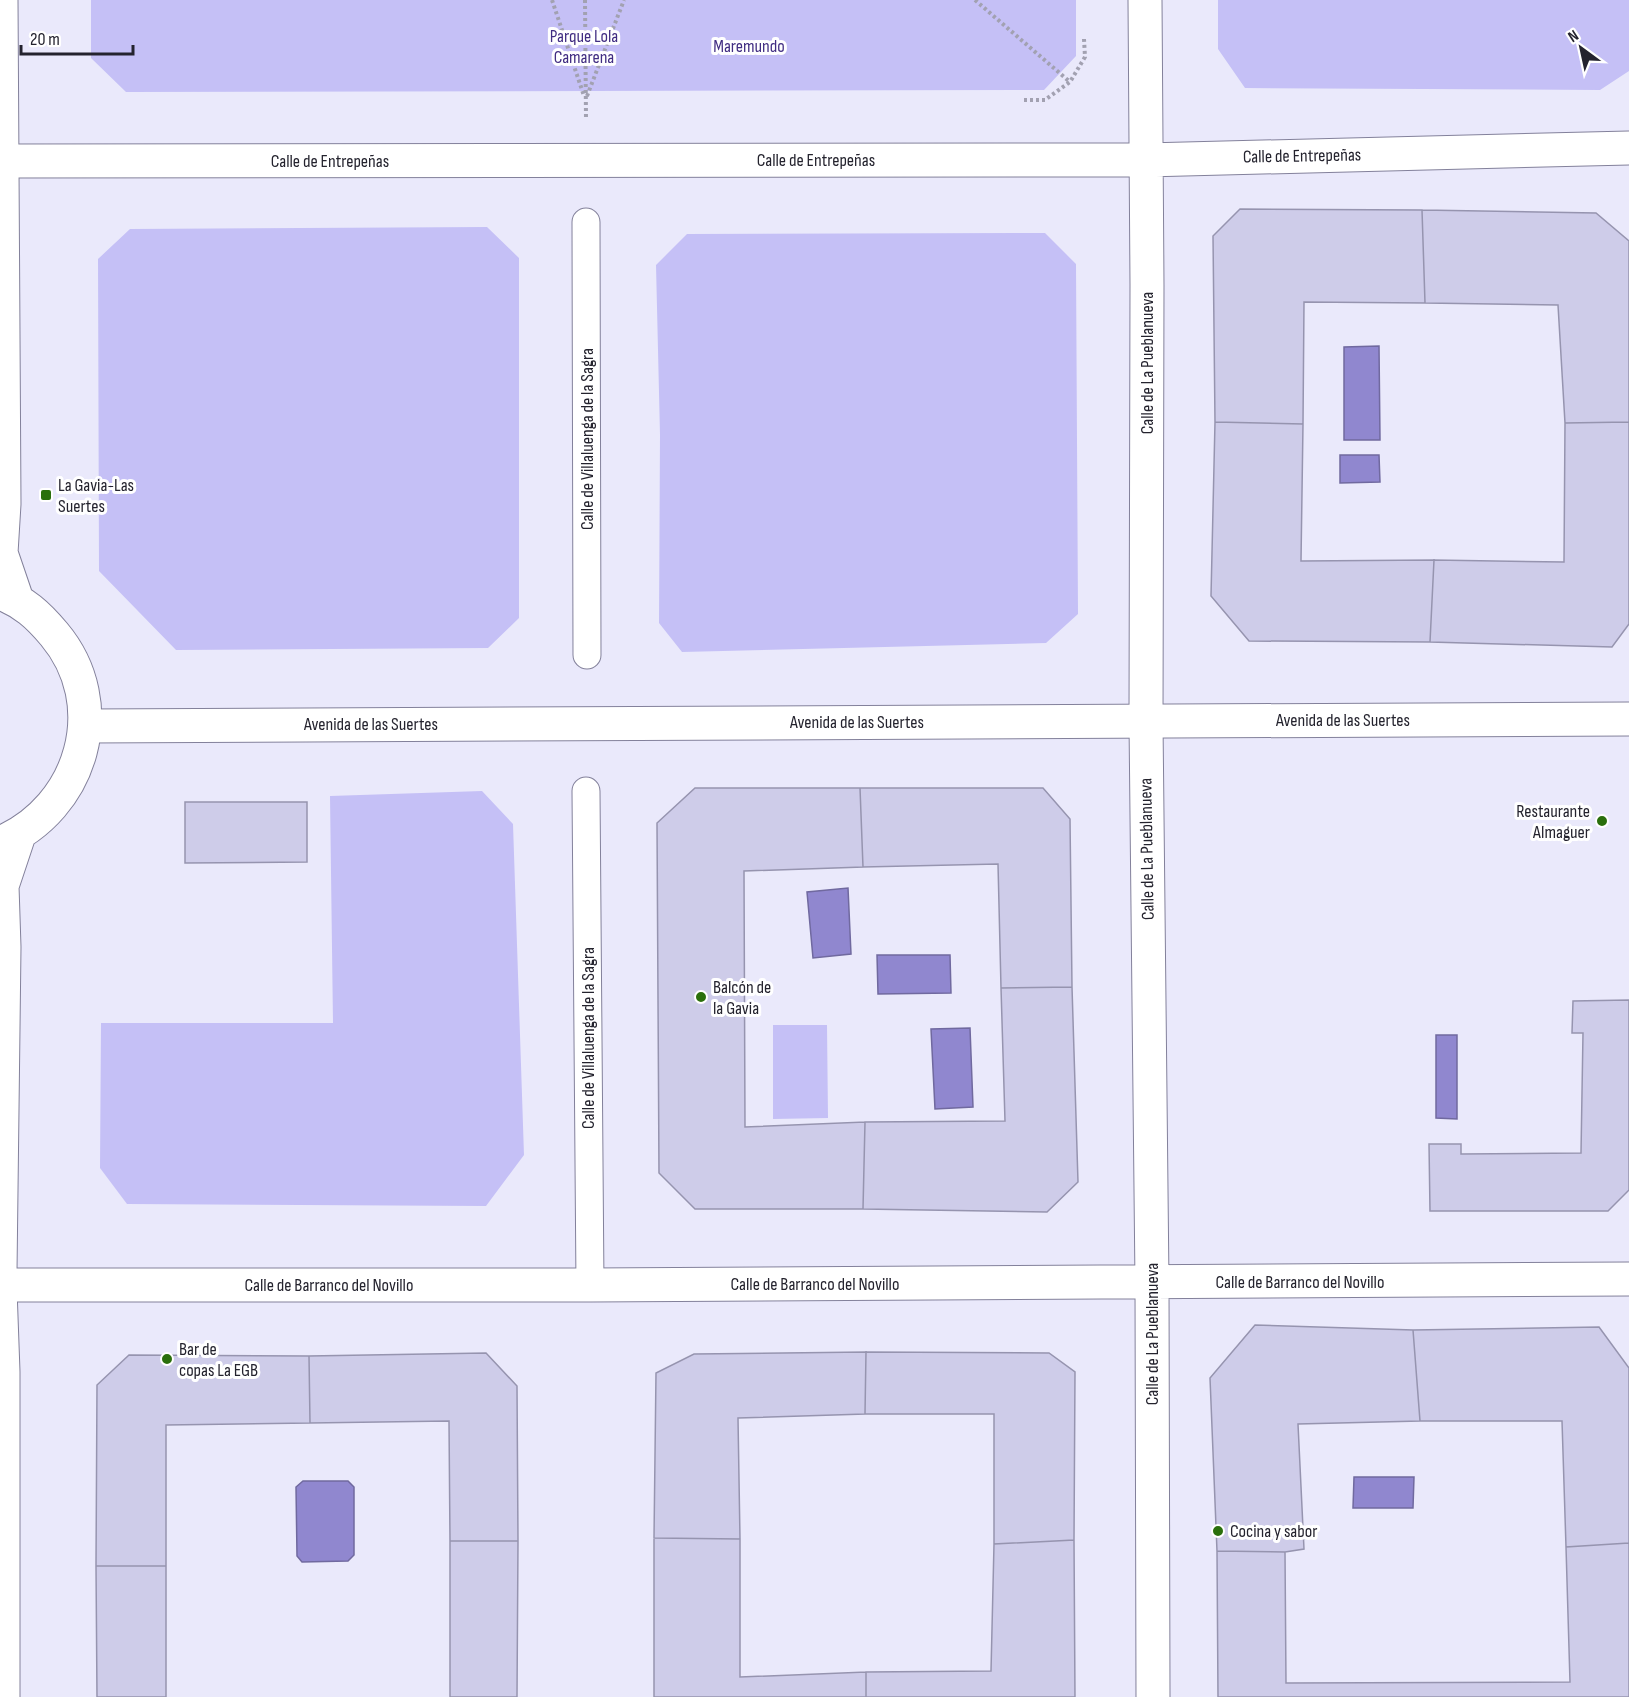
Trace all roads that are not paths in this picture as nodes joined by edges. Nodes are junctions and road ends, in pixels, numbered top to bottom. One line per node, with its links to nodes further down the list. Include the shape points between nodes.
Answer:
1 (1, 0): 5 (street)
2 (1145, 0): 4 (street, Calle de La Pueblanueva)
3 (1629, 148): 4 (street, Calle de Entrepeñas)
4 (1146, 160): 5 (street, Calle de Entrepeñas); 10 (street, Calle de La Pueblanueva)
5 (2, 162): 7 (street, via 4,504 0,553)
6 (586, 222): 8 (street, Calle de Villaluenga de la Sagra)
7 (9, 596): 11 (street, via 38,614 68,650 84,695)
8 (587, 655)
9 (1629, 719): 10 (street, Avenida de las Suertes)
10 (1146, 722): 11 (street, Avenida de las Suertes); 16 (street, Calle de La Pueblanueva)
11 (86, 726): 13 (street, via 75,771 55,804)
12 (586, 791): 17 (street, Calle de Villaluenga de la Sagra)
13 (9, 839): 14 (street, via 2,886)
14 (0, 1272)
15 (1629, 1279): 16 (street, Calle de Barranco del Novillo)
16 (1152, 1283): 17 (street, Calle de Barranco del Novillo); 20 (street, Calle de La Pueblanueva)
17 (590, 1285): 18 (street, Calle de Barranco del Novillo)
18 (0, 1287): 19 (street)
19 (3, 1697)
20 (1153, 1697)

